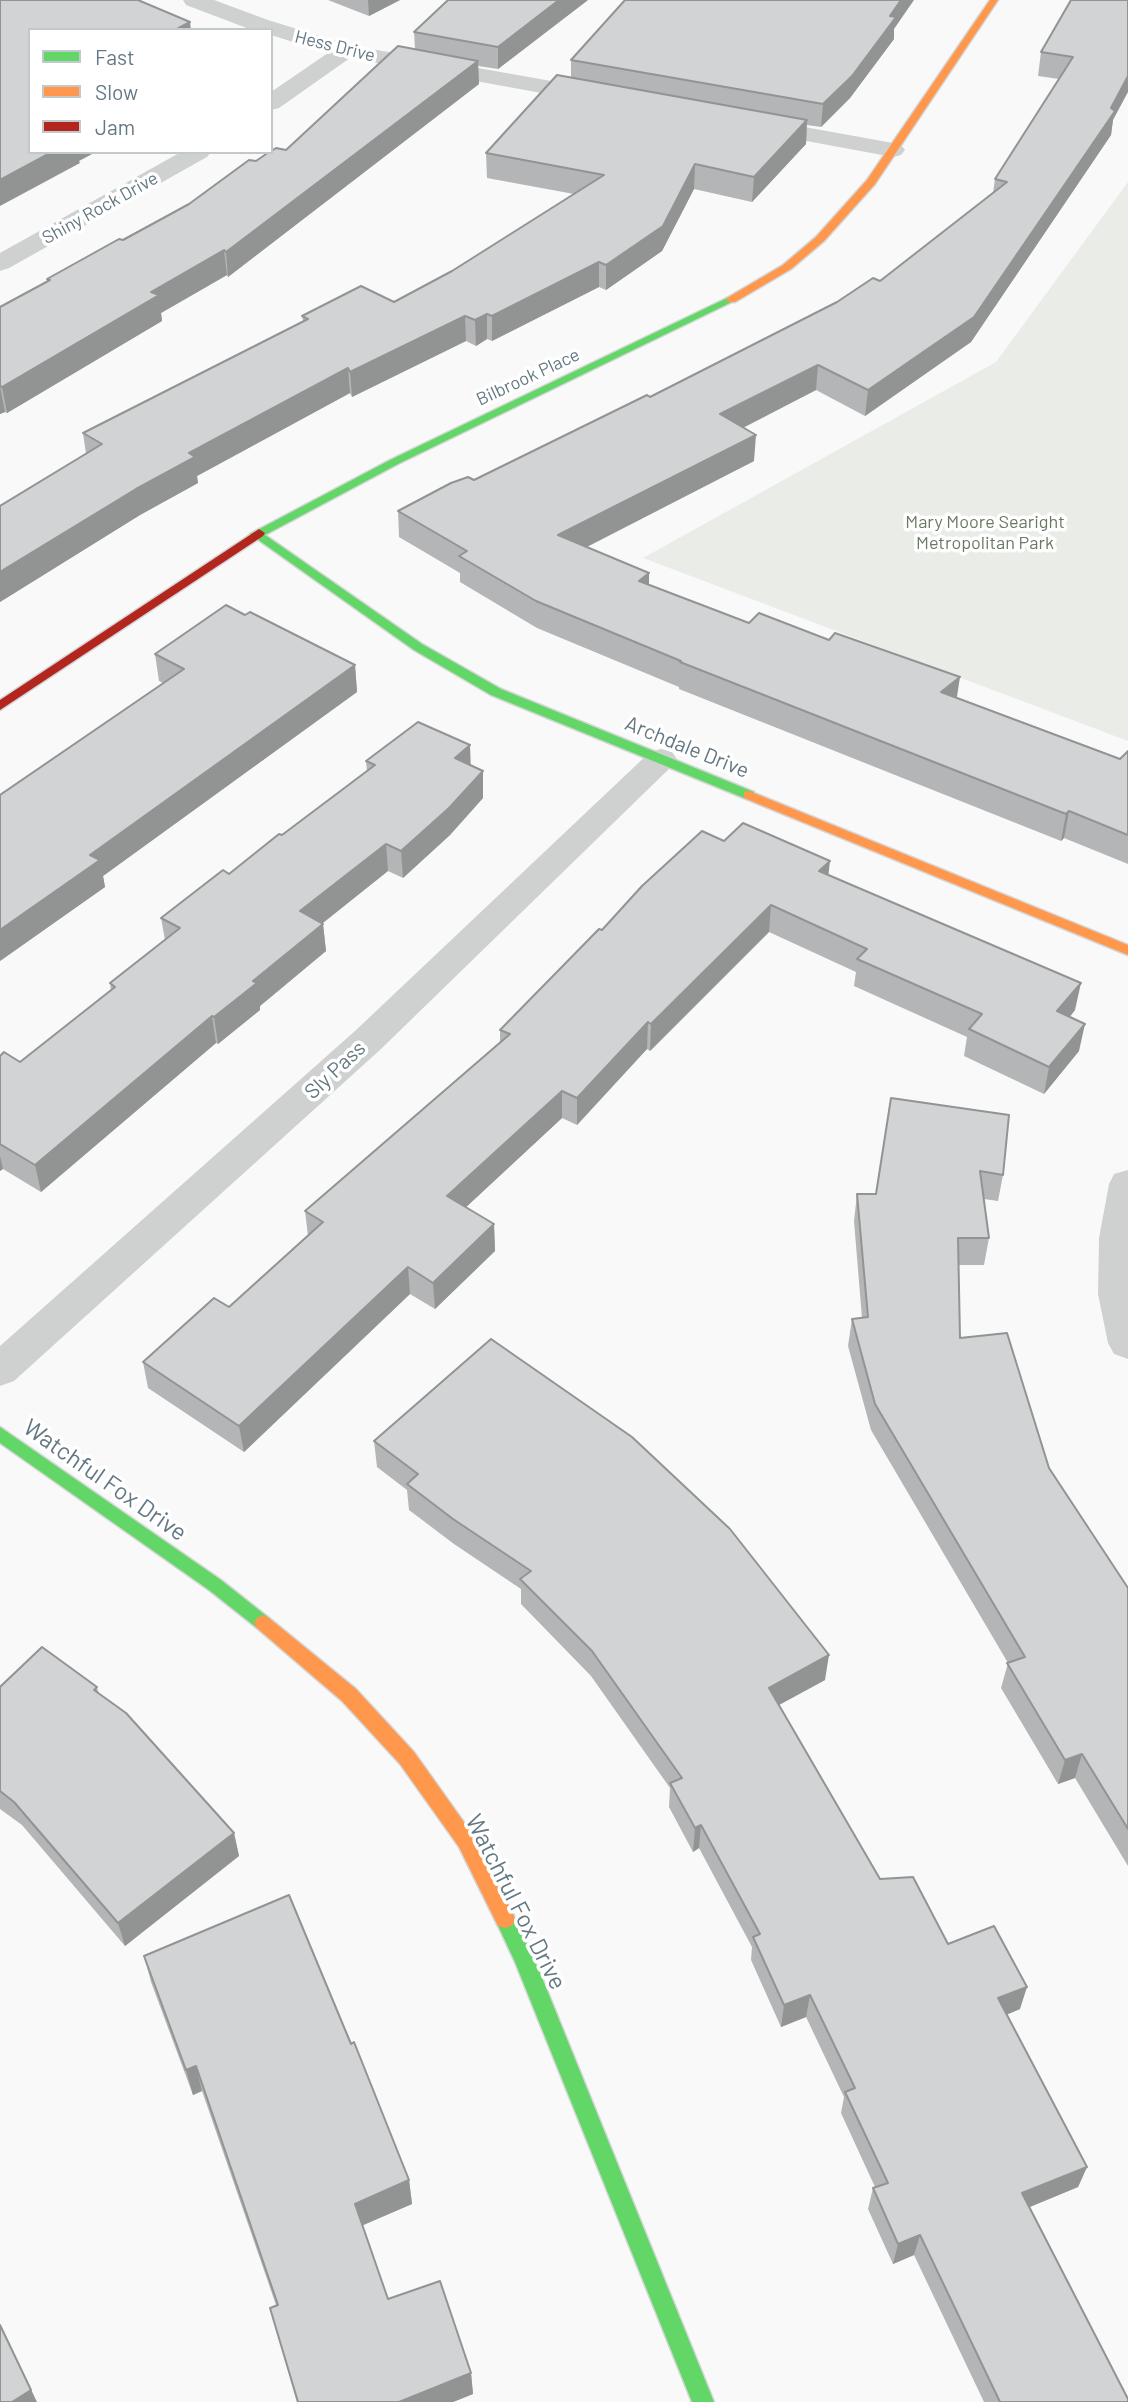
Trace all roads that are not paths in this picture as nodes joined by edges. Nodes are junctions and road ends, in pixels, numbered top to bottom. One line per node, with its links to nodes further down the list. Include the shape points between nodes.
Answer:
1 (194, 0): 3 (street, Hess Drive)
2 (994, 0): 9 (street, Bilbrook Place)
3 (270, 28)
4 (273, 29): 5 (street, Hess Drive)
5 (346, 51): 6 (street, Hess Drive); 7 (street)
6 (615, 100)
7 (273, 102)
8 (736, 122): 9 (street)
9 (893, 150): 12 (street, Bilbrook Place, via 820,239 750,291 394,462)
10 (195, 154): 11 (street, Shiny Rock Drive)
11 (0, 263)
12 (256, 534): 13 (street, Bilbrook Place); 14 (street, Archdale Drive, via 455,670 496,692)
13 (0, 706)
14 (661, 759): 15 (street, Archdale Drive); 18 (street, Sly Pass, via 283,1118)
15 (1128, 950)
16 (1128, 1184): 17 (street, via 1119,1238 1118,1294)
17 (1128, 1343)
18 (0, 1370)
19 (0, 1434): 20 (street, Watchful Fox Drive, via 215,1585 282,1638 349,1695 407,1758 466,1841 524,1958)
20 (704, 2402)

